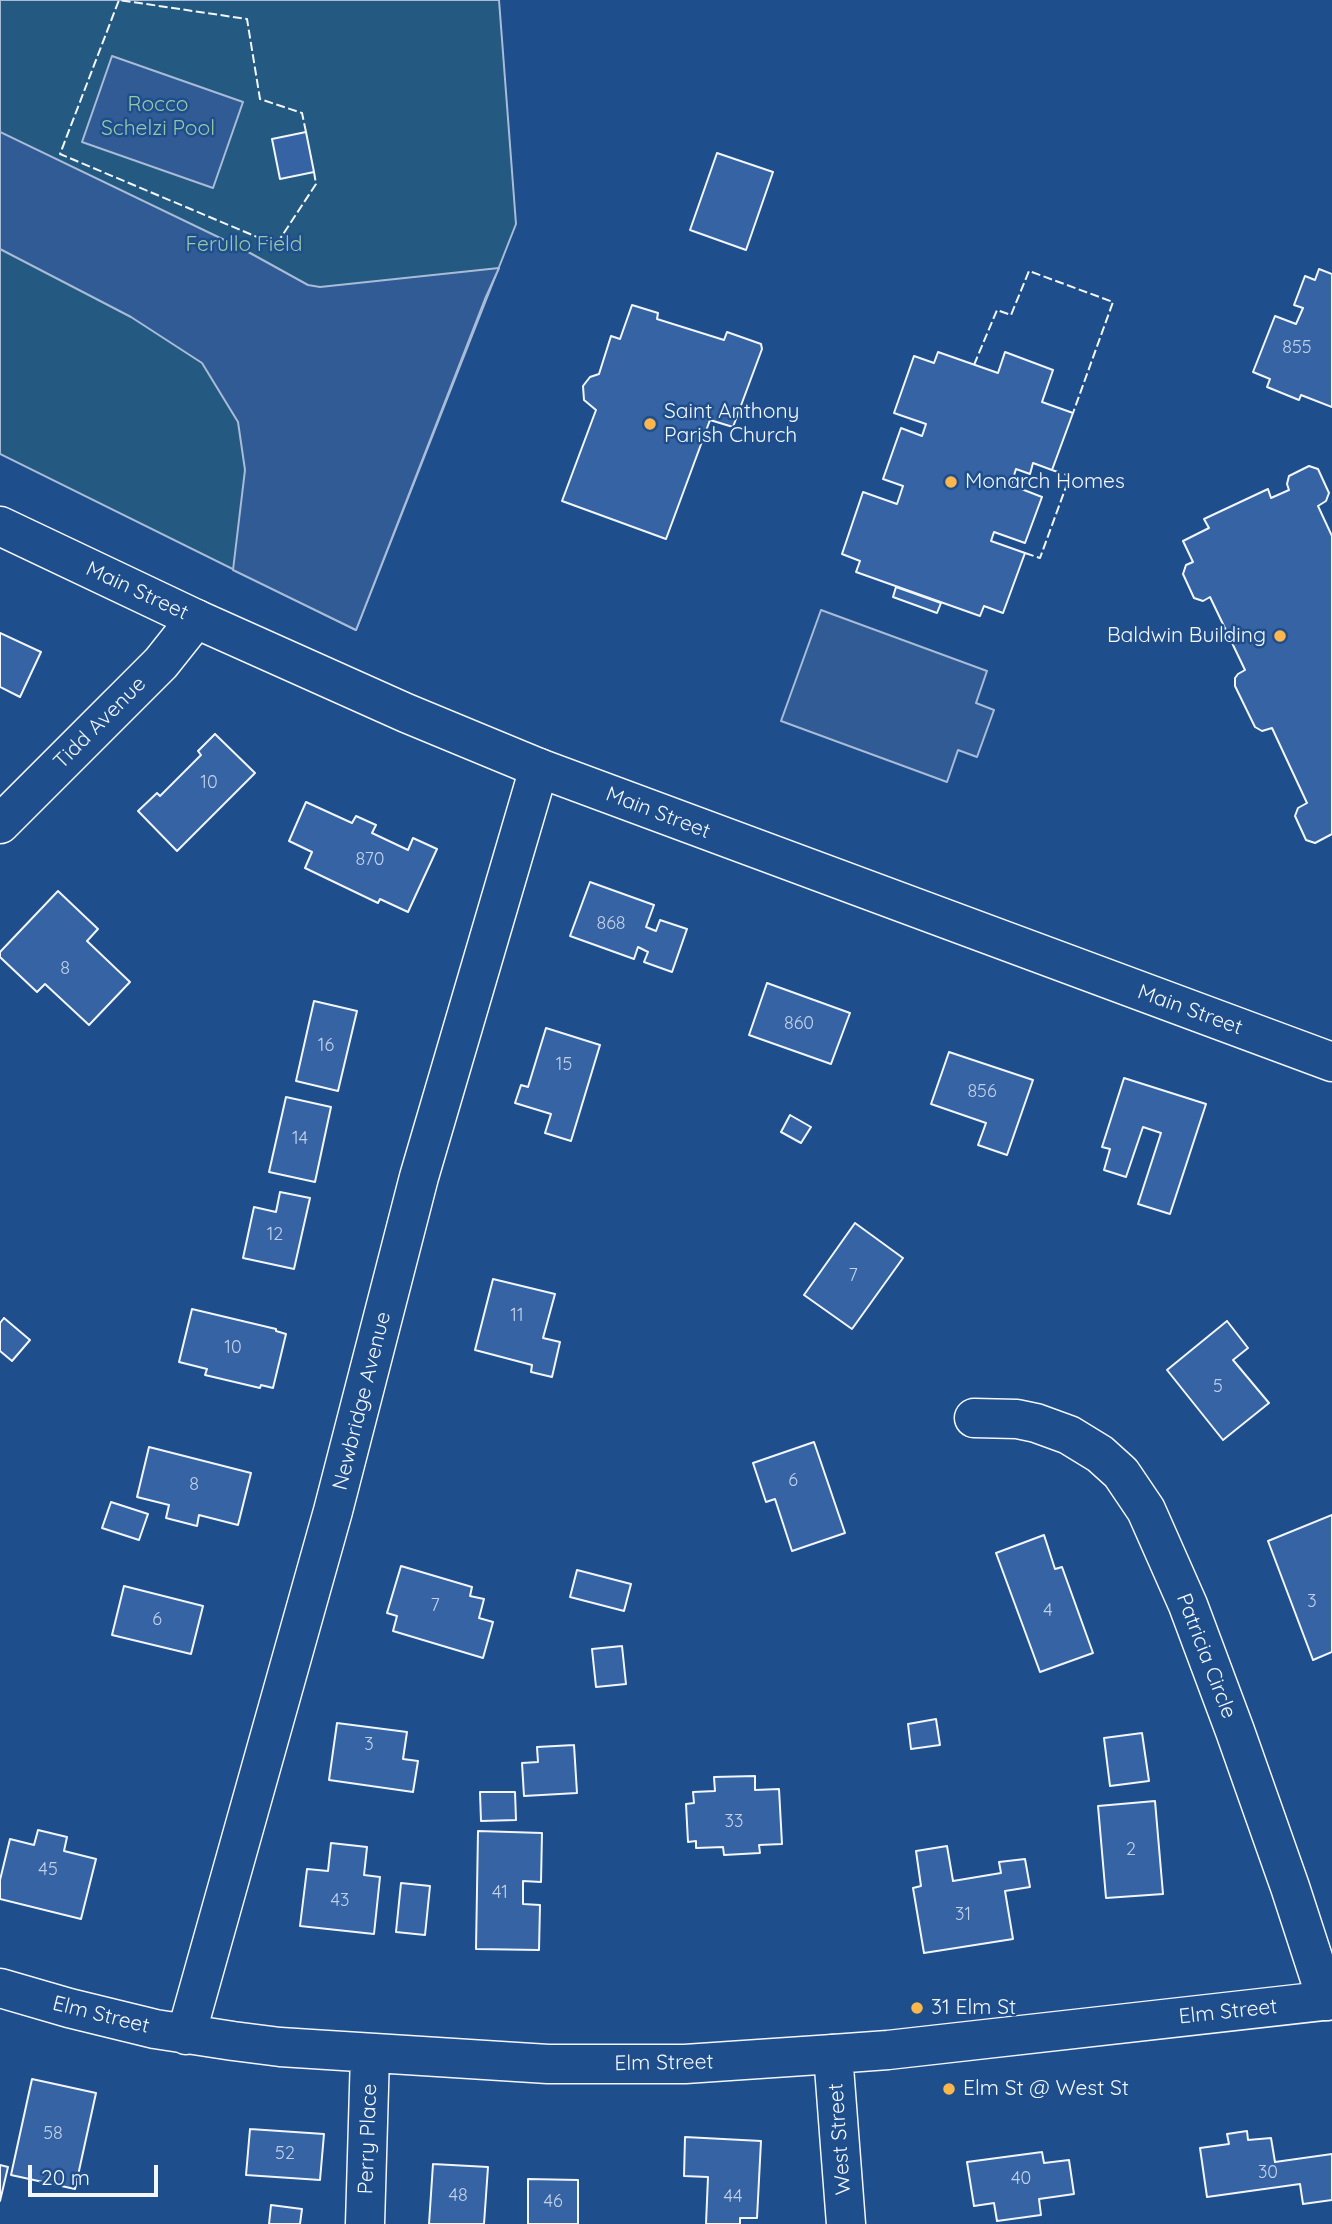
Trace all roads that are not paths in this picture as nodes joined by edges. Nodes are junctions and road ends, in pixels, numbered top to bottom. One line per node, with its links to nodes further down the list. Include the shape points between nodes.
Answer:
1 (0, 526): 2 (street, Main Street)
2 (197, 619): 3 (street, Main Street); 4 (street, Tidd Avenue, via 161,663)
3 (538, 768): 5 (street, Main Street); 9 (street, Newbridge Avenue, via 419,1177 333,1511)
4 (0, 824)
5 (1332, 1062)
6 (974, 1418): 8 (street, Patricia Circle, via 1017,1419 1069,1435 1121,1473 1146,1510 1188,1605)
7 (0, 1988): 9 (street, Elm Street)
8 (1329, 2000): 11 (street, Elm Street)
9 (186, 2035): 10 (street, Elm Street)
10 (370, 2054): 11 (street, Elm Street, via 640,2064); 12 (street, Perry Place)
11 (833, 2054): 13 (street, West Street)
12 (365, 2224)
13 (846, 2224)

